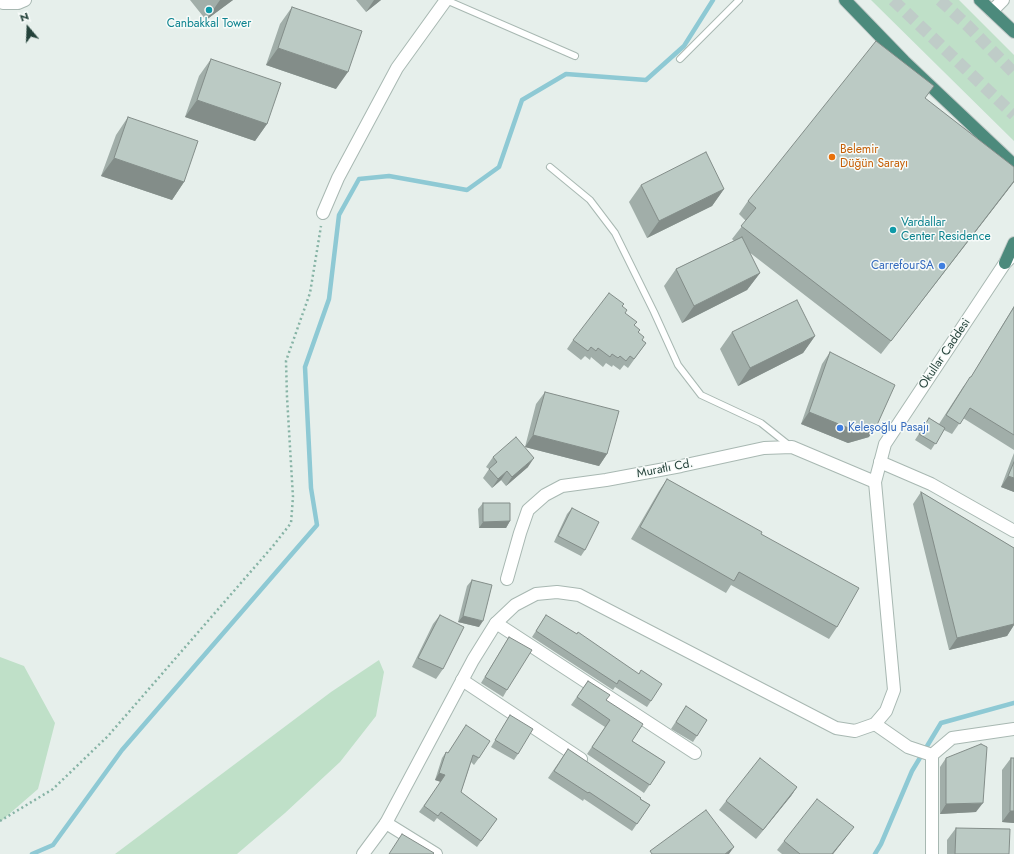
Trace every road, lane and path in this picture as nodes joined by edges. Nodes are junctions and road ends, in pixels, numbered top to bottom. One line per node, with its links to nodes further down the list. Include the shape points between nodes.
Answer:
1 (25, 0): 7 (street, via 18,3)
2 (446, 0): 10 (lane); 14 (street, via 397,68 338,178)
3 (740, 0): 11 (lane)
4 (844, 0): 12 (highway)
5 (980, 0): 8 (highway)
6 (1003, 0): 8 (street)
7 (0, 1)
8 (992, 12): 9 (highway)
9 (1014, 32)
10 (575, 56)
11 (680, 59)
12 (1014, 165)
13 (550, 167): 18 (lane, via 590,200 614,233 678,365 701,395 761,423)
14 (323, 213): 30 (path, via 310,293 286,361 293,497 291,522 108,736 53,789)
15 (1014, 243): 17 (highway)
16 (1014, 254): 17 (street, Okullar Caddesi)
17 (1005, 263): 19 (street, Okullar Caddesi, via 885,444)
18 (792, 447): 20 (street, Muratlı Cd.); 22 (street, Muratlı Cd., via 764,448 681,466 562,486 545,495 528,510)
19 (880, 462): 20 (street, Okullar Caddesi); 21 (street, via 931,484)
20 (875, 482): 25 (street, Okullar Caddesi, via 894,690 886,711)
21 (1014, 531)
22 (507, 579)
23 (496, 623): 24 (street); 25 (street, via 515,605 536,594 557,592 580,595 836,728 855,731); 27 (street)
24 (462, 680): 29 (street); 31 (street)
25 (874, 724): 28 (street, via 908,747)
26 (1014, 729): 28 (street, via 952,738)
27 (695, 753)
28 (932, 755): 34 (street)
29 (591, 766)
30 (0, 821)
31 (386, 823): 32 (street); 33 (street)
32 (363, 854)
33 (436, 854)
34 (932, 854)

